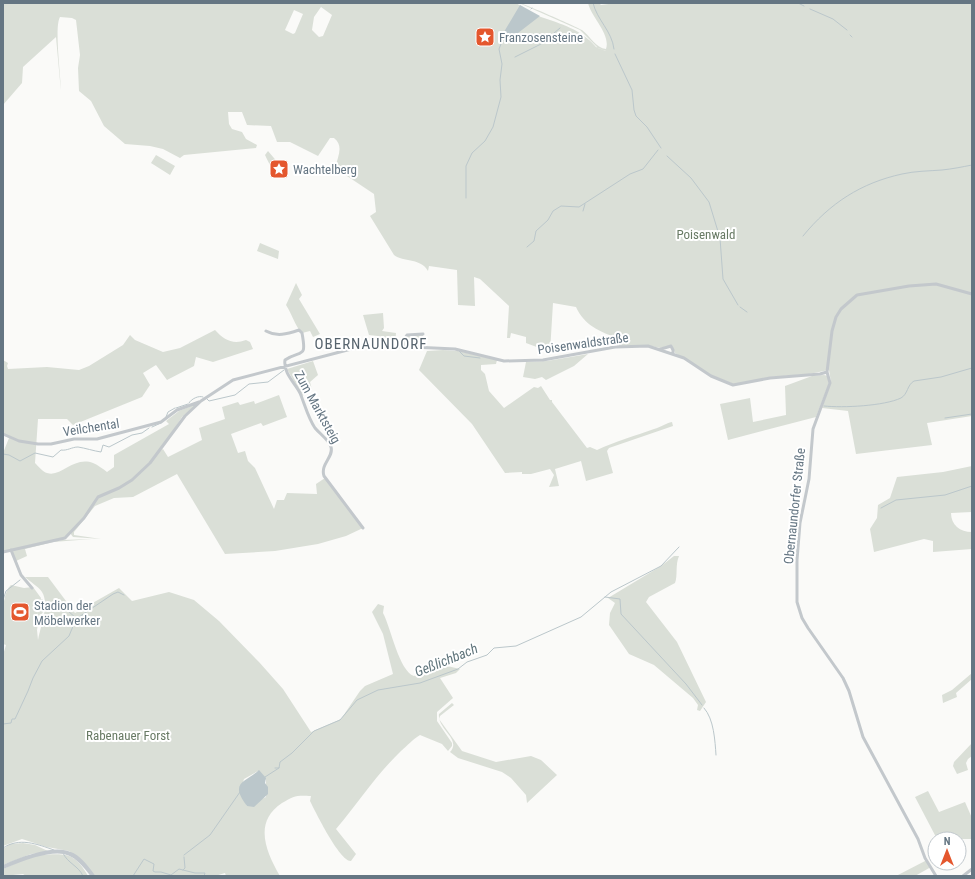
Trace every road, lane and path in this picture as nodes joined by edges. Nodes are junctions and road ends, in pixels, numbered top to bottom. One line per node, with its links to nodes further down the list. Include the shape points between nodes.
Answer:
1 (972, 294): 8 (street, Obernaundorfer Straße, via 936,284 857,295 836,317)
2 (266, 331): 7 (street, Zum Marktsteig, via 282,335 299,330 302,333 304,350 301,354 285,360)
3 (422, 334): 4 (street, via 407,335)
4 (399, 347): 5 (street, Poisenwaldstraße, via 455,349 504,361 543,360 615,347 648,346); 7 (street, Poisenwaldstraße, via 359,347)
5 (660, 349): 6 (street, Poisenwaldstraße); 6 (street, via 671,346)
6 (673, 353): 8 (street, Poisenwaldstraße, via 720,381 733,385)
7 (286, 369): 9 (street, Poisenwaldstraße, via 233,380); 11 (street, Zum Marktsteig, via 313,424 331,447 331,454 323,468 324,476)
8 (827, 372): 18 (street, Obernaundorfer Straße, via 830,383 813,429 809,479 800,523 797,602 808,628 843,678 866,743)
9 (201, 401): 10 (street, Veilchental, via 177,410 161,422 97,439 38,444 19,441); 12 (street, Poisenwaldstraße, via 182,419 159,451 132,480 98,497 84,518 65,538)
10 (3, 434)
11 (363, 528)
12 (11, 550): 13 (street); 14 (street, via 21,575)
13 (3, 552)
14 (32, 588)
15 (3, 867): 17 (main road, via 31,856 63,852 81,861)
16 (972, 870): 19 (street)
17 (93, 876)
18 (936, 876)
19 (963, 876)

